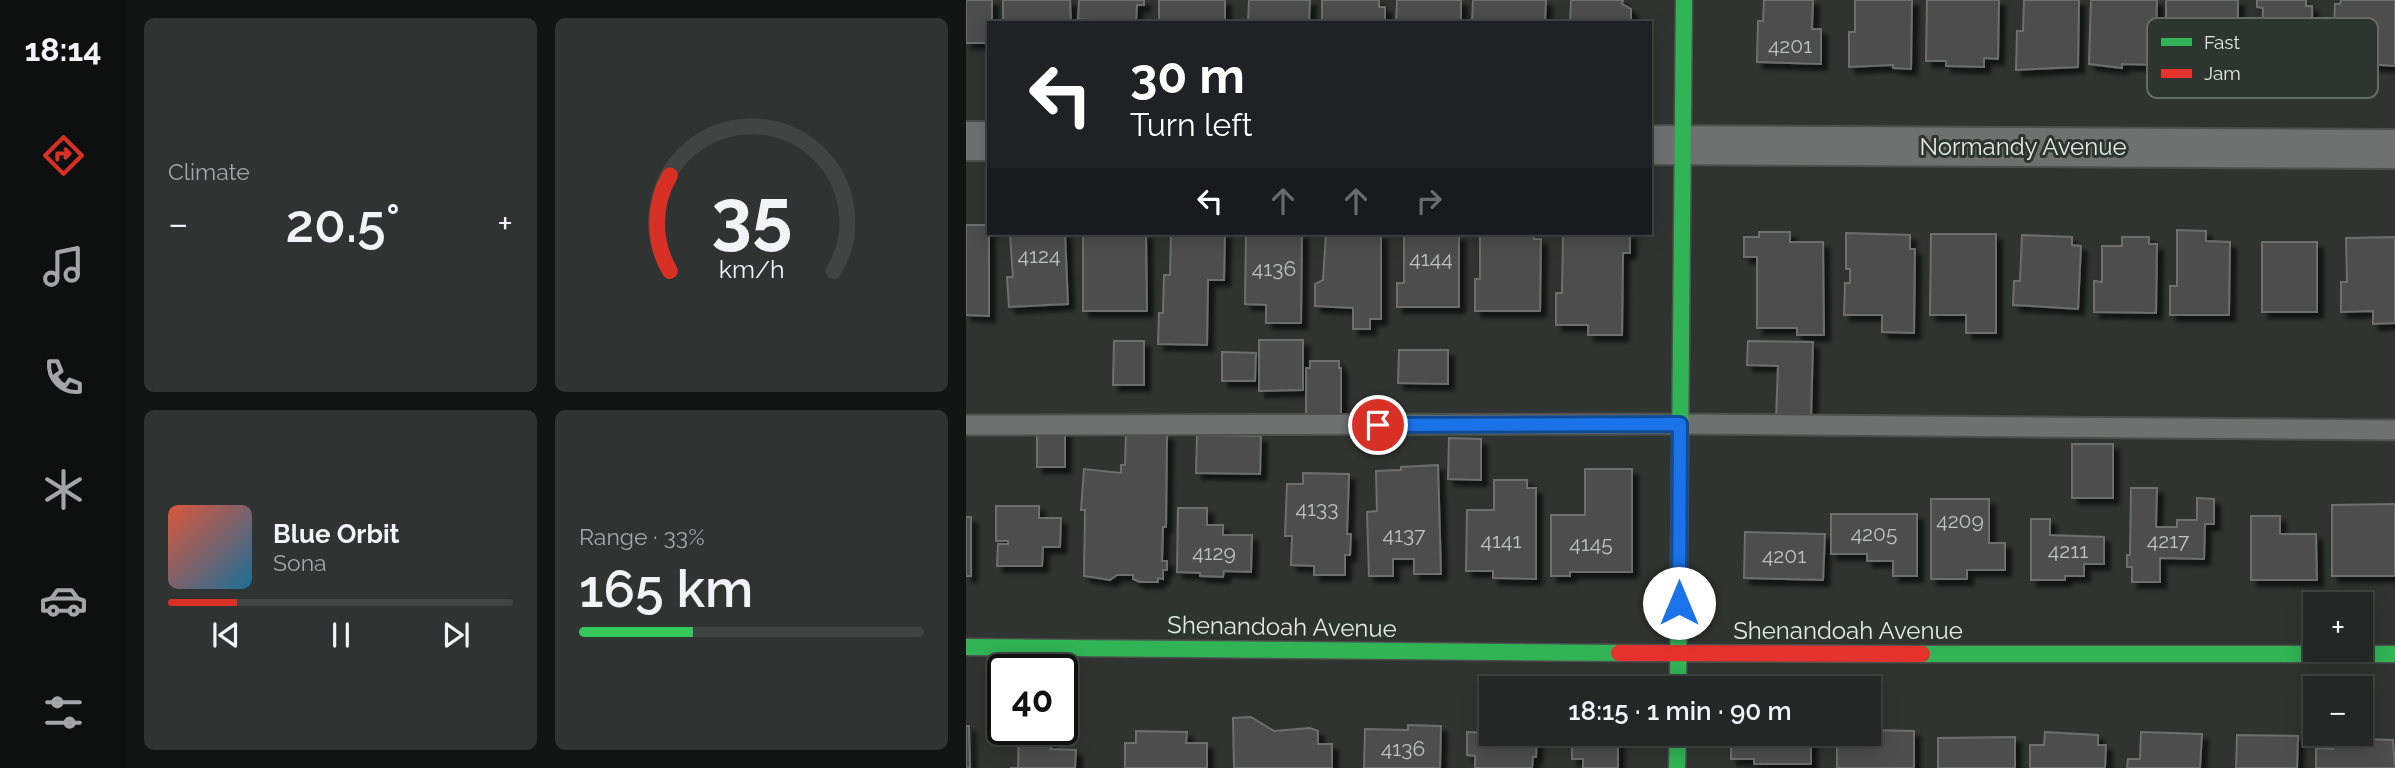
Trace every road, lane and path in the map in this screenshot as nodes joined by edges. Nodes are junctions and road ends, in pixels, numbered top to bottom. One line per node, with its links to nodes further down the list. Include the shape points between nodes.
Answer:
1 (1684, 0): 4 (street)
2 (966, 141): 3 (street)
3 (987, 141)
4 (1666, 145): 5 (street, Normandy Avenue); 6 (street)
5 (2395, 149)
6 (1680, 424): 7 (lane); 8 (lane); 10 (street)
7 (966, 425)
8 (2395, 430)
9 (966, 647): 10 (street, Shenandoah Avenue)
10 (1678, 654): 11 (street, Shenandoah Avenue); 12 (street)
11 (2395, 654)
12 (1678, 676)
13 (1678, 746): 14 (street)
14 (1677, 768)

